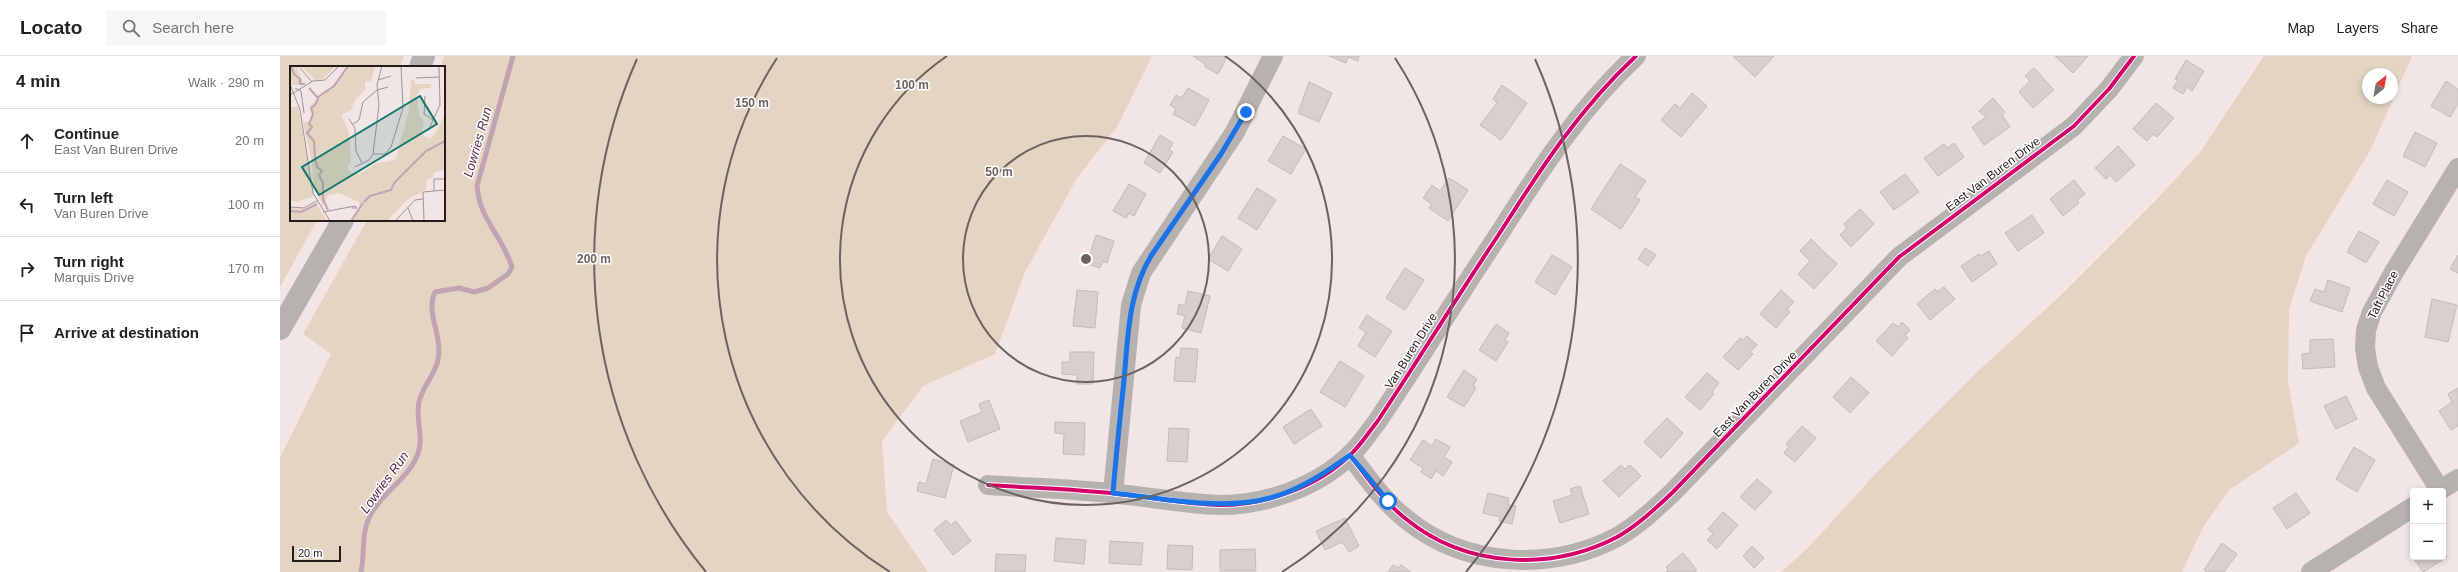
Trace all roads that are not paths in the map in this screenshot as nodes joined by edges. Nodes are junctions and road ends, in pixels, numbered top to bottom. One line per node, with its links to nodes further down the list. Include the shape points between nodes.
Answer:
1 (424, 56): 5 (street)
2 (1273, 56): 14 (street, via 1235,132 1151,256 1139,278 1128,330)
3 (1636, 56): 9 (street, Van Buren Drive, via 1583,112 1542,166 1393,398)
4 (2134, 56): 9 (street, East Van Buren Drive, via 2109,89 2074,126 1899,257 1673,492 1652,512 1618,536 1582,552 1540,561 1497,560 1472,554 1440,542 1404,518)
5 (420, 66)
6 (2458, 168): 12 (street, Taft Place, via 2394,272 2372,312 2366,330 2368,367 2376,388)
7 (342, 221): 8 (street)
8 (280, 329)
9 (1350, 455): 14 (street, Van Buren Drive, via 1290,492 1253,502 1219,505)
10 (2458, 479): 13 (street)
11 (988, 485): 14 (street)
12 (2437, 488)
13 (2444, 488)
14 (1113, 493)
15 (2410, 509): 16 (street)
16 (2311, 572)

